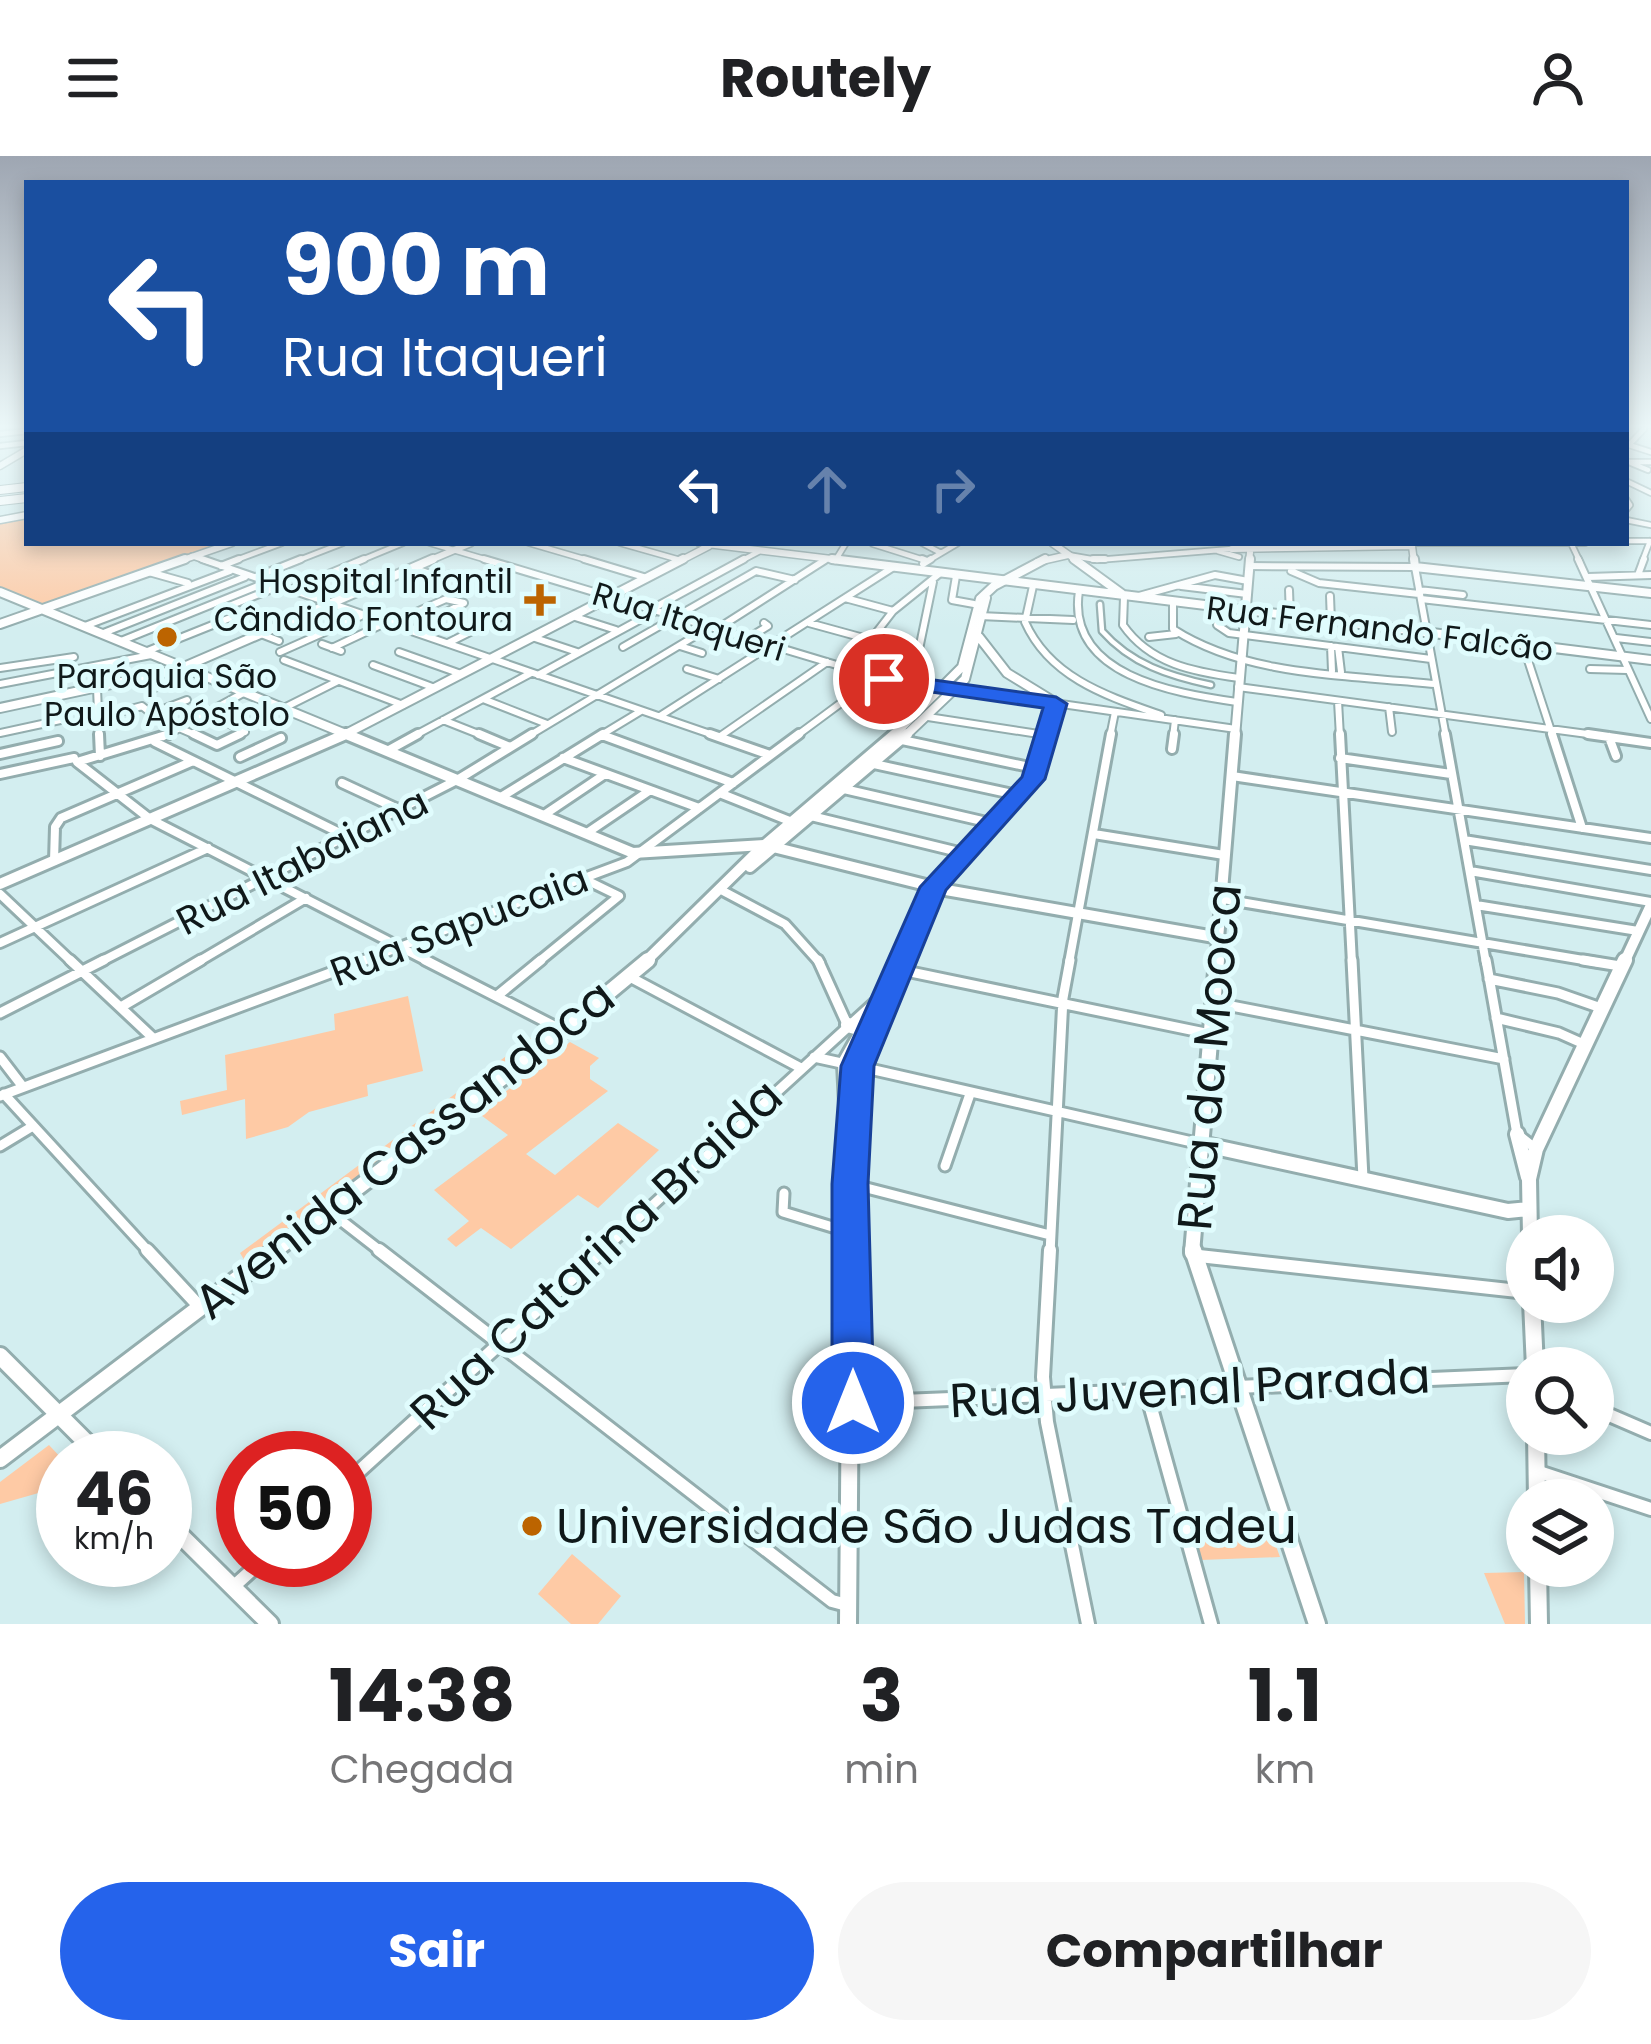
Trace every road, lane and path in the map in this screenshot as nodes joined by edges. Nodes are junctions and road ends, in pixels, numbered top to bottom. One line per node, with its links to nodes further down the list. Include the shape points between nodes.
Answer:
1 (1651, 541): 22 (street)
2 (1629, 543): 22 (street)
3 (223, 546): 28 (main road)
4 (273, 546): 33 (street)
5 (335, 546): 45 (street)
6 (396, 546): 58 (street)
7 (440, 546): 23 (street, Rua Itaqueri)
8 (464, 546): 23 (main road)
9 (540, 546): 46 (street)
10 (631, 546): 29 (street)
11 (704, 546): 29 (main road)
12 (720, 546): 24 (main road, Rua Fernando Falcão)
13 (843, 546): 31 (street)
14 (879, 546): 32 (street)
15 (928, 546): 25 (street)
16 (953, 546): 25 (street)
17 (1056, 546): 27 (main road)
18 (1394, 546): 26 (main road)
19 (1412, 546): 34 (main road)
20 (1573, 546): 52 (street)
21 (1215, 548): 26 (street); 26 (main road); 30 (street)
22 (1647, 549): 42 (street)
23 (454, 550): 35 (main road); 68 (street, Rua Itaqueri)
24 (758, 552): 31 (main road, Rua Fernando Falcão); 80 (street)
25 (941, 553): 32 (street)
26 (1248, 554): 41 (street); 49 (main road, Rua da Mooca)
27 (1068, 555): 30 (street); 38 (main road); 51 (main road)
28 (192, 556): 33 (street); 40 (main road)
29 (680, 560): 46 (main road)
30 (1097, 560): 38 (street)
31 (830, 561): 36 (main road, Rua Fernando Falcão); 48 (street, Rua Itabaiana)
32 (927, 561): 39 (street)
33 (220, 566): 37 (street)
34 (1415, 567): 41 (street); 52 (main road); 65 (street)
35 (413, 568): 54 (street, via 446,576); 73 (main road)
36 (892, 568): 39 (main road, Rua Fernando Falcão); 69 (street)
37 (231, 570): 45 (street); 101 (street)
38 (1089, 570): 62 (main road)
39 (911, 571): 47 (main road, Rua Fernando Falcão)
40 (149, 572): 53 (street); 81 (main road)
41 (1300, 572): 65 (street, via 1319,583)
42 (1638, 575): 43 (street); 52 (street)
43 (1651, 575)
44 (956, 576): 47 (main road, Rua Fernando Falcão); 51 (main road, Rua Fernando Falcão); 74 (street, via 952,600)
45 (252, 577): 50 (street); 106 (street)
46 (647, 578): 68 (main road)
47 (936, 578): 71 (street); 77 (street)
48 (794, 580): 88 (street, via 756,571); 102 (street, Rua Itabaiana)
49 (1248, 581): 55 (street, via 1218,574); 64 (main road, Rua da Mooca)
50 (267, 582): 56 (street); 116 (street)
51 (1002, 582): 57 (main road, Rua Fernando Falcão); 74 (main road); 87 (main road)
52 (1590, 582): 63 (main road); 93 (street)
53 (188, 583)
54 (430, 583)
55 (1174, 585): 64 (street); 70 (street)
56 (278, 586): 58 (street); 76 (street)
57 (1033, 586): 60 (main road, Rua Fernando Falcão); 91 (street)
58 (290, 590): 73 (street)
59 (1288, 590): 89 (street)
60 (1079, 591): 62 (main road, Rua Fernando Falcão); 92 (street)
61 (0, 592): 81 (main road)
62 (1112, 592): 70 (main road, Rua Fernando Falcão)
63 (1651, 593)
64 (1247, 594): 83 (main road, Rua da Mooca)
65 (1420, 594): 66 (street); 93 (street); 105 (street)
66 (1463, 595)
67 (1330, 596): 95 (street)
68 (609, 597): 80 (street, Rua Itaqueri); 86 (main road)
69 (845, 598): 82 (street); 94 (street)
70 (1131, 598): 72 (main road, Rua Fernando Falcão); 154 (street, via 1123,625 1139,646)
71 (903, 603): 77 (street); 82 (street)
72 (1173, 603): 78 (main road, Rua Fernando Falcão); 109 (street)
73 (331, 604): 85 (street); 96 (main road)
74 (974, 604): 160 (main road, Avenida Cassandoca)
75 (1100, 604): 157 (street, via 1102,631 1125,653)
76 (229, 606)
77 (928, 607): 153 (street)
78 (1220, 608): 83 (main road, Rua Fernando Falcão); 110 (street, via 1219,627)
79 (248, 609): 96 (street)
80 (653, 610): 88 (street, Rua Itaqueri); 104 (street)
81 (45, 611): 99 (main road); 101 (main road)
82 (893, 611): 115 (street)
83 (1246, 611): 89 (main road, Rua Fernando Falcão); 110 (main road, Rua da Mooca)
84 (506, 614): 119 (street)
85 (362, 615): 97 (street); 122 (street)
86 (572, 616): 104 (street); 111 (main road)
87 (980, 616): 91 (street); 108 (main road, Avenida Cassandoca)
88 (675, 617): 102 (street, Rua Itaqueri); 124 (street)
89 (1290, 617): 95 (main road, Rua Fernando Falcão)
90 (230, 618): 129 (street)
91 (1024, 618): 92 (street); 185 (street, via 1061,669)
92 (1072, 620): 169 (street, via 1093,651 1128,673)
93 (1606, 620): 100 (street); 114 (street)
94 (807, 622): 115 (street); 120 (street)
95 (1331, 622): 105 (main road, Rua Fernando Falcão)
96 (288, 623): 107 (main road)
97 (388, 623): 103 (street); 103 (street, via 451,598 464,603); 126 (street)
98 (764, 623): 113 (street)
99 (0, 624)
100 (1651, 625)
101 (85, 626): 106 (main road)
102 (713, 628): 113 (street, Rua Itaqueri); 123 (street, Rua Itabaiana)
103 (410, 631): 119 (street)
104 (619, 631): 130 (street)
105 (1426, 633): 121 (main road, Rua Fernando Falcão); 136 (street)
106 (101, 634): 116 (main road)
107 (261, 634): 122 (street); 141 (main road)
108 (978, 634): 160 (main road, Avenida Cassandoca, via 970,669); 170 (main road, via 1007,673)
109 (1177, 634): 112 (street); 134 (street)
110 (1244, 636): 125 (street); 134 (main road, Rua da Mooca)
111 (532, 637): 130 (street); 135 (main road)
112 (1149, 637)
113 (748, 638): 120 (street, Rua Itaqueri)
114 (1614, 638): 117 (street); 133 (street)
115 (871, 640): 142 (street)
116 (121, 641): 129 (main road)
117 (1651, 642)
118 (322, 644): 126 (street)
119 (446, 644): 135 (street)
120 (771, 645): 138 (street, Rua Itaqueri); 151 (street)
121 (1523, 645): 133 (main road, Rua Fernando Falcão); 189 (street)
122 (294, 646): 152 (street, via 282,656)
123 (678, 646): 131 (street); 165 (street, Rua Itabaiana)
124 (622, 647)
125 (1335, 647): 136 (street); 146 (street)
126 (332, 648): 127 (street)
127 (341, 651)
128 (399, 652): 147 (street)
129 (149, 653): 141 (main road); 155 (street)
130 (578, 653): 148 (street)
131 (702, 653)
132 (74, 657): 140 (street)
133 (1622, 657): 137 (main road, Rua Fernando Falcão); 145 (street)
134 (1241, 658): 146 (street); 154 (main road, Rua da Mooca)
135 (491, 659): 147 (main road); 148 (street)
136 (1431, 659): 156 (street)
137 (1651, 660)
138 (827, 662): 142 (street, Rua Itaqueri); 197 (street)
139 (373, 665): 159 (street)
140 (0, 668)
141 (184, 668): 149 (main road); 162 (main road)
142 (849, 668): 150 (street, Rua Itaqueri)
143 (687, 669): 151 (street)
144 (1591, 669): 145 (street)
145 (1629, 670): 163 (street)
146 (1336, 671): 156 (street)
147 (461, 674): 159 (main road)
148 (535, 674): 165 (street); 166 (street)
149 (149, 676): 158 (main road); 161 (street, via 160,684)
150 (876, 677): 153 (street, Rua Itaqueri); 208 (street, Rua Sapucaia)
151 (719, 680): 180 (street)
152 (340, 681): 171 (street); 174 (street)
153 (912, 683): 160 (street, Rua Itaqueri)
154 (1239, 683): 168 (street); 169 (main road, Rua da Mooca)
155 (0, 684)
156 (1436, 685): 178 (street)
157 (1211, 686)
158 (97, 688): 173 (main road); 179 (street)
159 (436, 688): 171 (main road)
160 (950, 689): 170 (street, Rua Itaqueri); 181 (main road, Avenida Cassandoca); 215 (main road, Avenida Cassandoca)
161 (149, 691)
162 (244, 692): 174 (main road); 176 (street)
163 (1639, 692): 164 (street); 183 (street)
164 (1651, 694)
165 (596, 695): 175 (street); 186 (street, Rua Itabaiana)
166 (482, 699): 184 (street); 186 (street)
167 (187, 700): 179 (street, via 156,717 140,706)
168 (1338, 701): 172 (street); 213 (street)
169 (1237, 702): 188 (main road, Rua da Mooca)
170 (1056, 704): 177 (street, Rua Itaqueri); 194 (main road)
171 (403, 705): 192 (main road)
172 (1389, 707): 178 (street); 190 (street)
173 (0, 708)
174 (284, 708): 192 (main road)
175 (641, 711): 180 (street); 193 (street)
176 (207, 712): 187 (street); 187 (street, via 244,734 219,745)
177 (1115, 712): 185 (street, Rua Itaqueri); 243 (street)
178 (1441, 715): 189 (street); 220 (street)
179 (101, 717): 207 (street)
180 (659, 717): 197 (street)
181 (928, 717): 194 (street); 198 (main road, Avenida Cassandoca)
182 (65, 718): 191 (street)
183 (1651, 719)
184 (443, 720): 202 (street); 205 (street)
185 (1175, 720): 188 (street, Rua Itaqueri); 203 (street)
186 (548, 725): 202 (street, Rua Itabaiana)
187 (179, 728): 200 (street)
188 (1236, 729): 221 (main road, Rua da Mooca)
189 (1550, 730): 195 (street); 241 (street)
190 (1392, 732)
191 (0, 733)
192 (347, 734): 205 (main road); 216 (main road)
193 (602, 735): 212 (street); 225 (street)
194 (1048, 736): 217 (main road)
195 (1609, 737): 201 (street); 209 (street)
196 (281, 738): 204 (street)
197 (718, 738): 208 (street)
198 (902, 740): 215 (main road, Avenida Cassandoca); 217 (street)
199 (58, 741): 206 (street)
200 (155, 742): 207 (street); 214 (street)
201 (1651, 742)
202 (512, 748): 222 (street, Rua Itabaiana)
203 (1172, 748)
204 (254, 751): 211 (street); 216 (street)
205 (387, 751): 222 (main road)
206 (0, 754)
207 (100, 756): 229 (street, via 76,762)
208 (771, 756): 225 (street, Rua Sapucaia)
209 (1616, 756)
210 (74, 758): 218 (street)
211 (239, 758)
212 (563, 758): 219 (street); 232 (street)
213 (1340, 758): 220 (street); 228 (street)
214 (193, 761): 223 (street); 229 (street)
215 (869, 762): 226 (main road, Avenida Cassandoca); 231 (street); 239 (main road, Avenida Cassandoca)
216 (278, 764): 223 (main road)
217 (1039, 769): 231 (main road)
218 (0, 774)
219 (605, 774): 227 (street); 236 (street)
220 (1451, 774): 234 (street)
221 (1232, 776): 228 (street); 251 (main road, Rua da Mooca)
222 (458, 780): 232 (main road); 235 (street, Rua Itabaiana)
223 (234, 783): 238 (main road); 244 (street)
224 (342, 783): 235 (street)
225 (734, 784): 230 (street, Rua Sapucaia)
226 (844, 789): 237 (main road, Avenida Cassandoca); 240 (street)
227 (650, 791): 233 (street); 242 (street)
228 (1342, 792): 234 (street); 266 (street)
229 (115, 794): 238 (street); 252 (street, via 57,821)
230 (721, 794): 233 (street, Rua Sapucaia); 239 (street)
231 (1017, 796): 240 (main road)
232 (499, 798): 236 (main road)
233 (700, 808): 249 (street, Rua Sapucaia)
234 (1459, 809): 241 (street); 246 (street)
235 (400, 810): 244 (street, Rua Itabaiana)
236 (542, 816): 242 (main road)
237 (811, 817): 247 (main road, Avenida Cassandoca); 250 (street)
238 (150, 819): 248 (street); 252 (main road)
239 (792, 822): 247 (main road, Avenida Cassandoca)
240 (991, 824): 250 (main road)
241 (1582, 828): 245 (street)
242 (586, 834): 249 (main road)
243 (1094, 834): 251 (street); 265 (street)
244 (347, 836): 256 (street, Rua Itabaiana)
245 (1651, 838)
246 (1464, 840): 253 (street); 254 (street)
247 (770, 846): 249 (main road); 258 (main road); 259 (main road, Avenida Cassandoca)
248 (208, 848): 256 (street); 267 (street)
249 (642, 853): 255 (street, Rua Sapucaia)
250 (963, 853): 258 (main road)
251 (1226, 856): 262 (main road, Rua da Mooca)
252 (54, 861): 257 (main road)
253 (1651, 870)
254 (1470, 871): 263 (street); 264 (street)
255 (582, 878): 272 (street, Rua Sapucaia); 279 (street, via 618,897)
256 (269, 879): 261 (street); 275 (street, Rua Itabaiana)
257 (0, 884)
258 (934, 887): 265 (main road); 274 (main road)
259 (723, 891): 276 (main road, Avenida Cassandoca); 286 (street, via 804,938)
260 (0, 894): 267 (street)
261 (306, 898): 272 (street); 282 (street)
262 (1223, 899): 266 (street); 269 (main road, Rua da Mooca)
263 (1651, 903): 268 (main road)
264 (1476, 905): 268 (street); 271 (street)
265 (1078, 913): 269 (main road); 281 (street)
266 (1349, 920): 271 (street); 288 (street)
267 (36, 927): 270 (street); 275 (street)
268 (1638, 931): 273 (main road)
269 (1220, 938): 280 (main road, Rua da Mooca)
270 (0, 943)
271 (1483, 943): 273 (street); 277 (street)
272 (399, 946): 279 (street); 290 (street, Rua Sapucaia)
273 (1622, 966): 283 (main road)
274 (896, 969): 278 (main road); 281 (street)
275 (83, 972): 282 (street); 284 (street, Rua Itabaiana)
276 (628, 976): 287 (main road, Avenida Cassandoca); 297 (street)
277 (1490, 980): 283 (street); 285 (street)
278 (885, 993): 286 (street, Rua Catarina Braida); 291 (main road)
279 (497, 996): 287 (street)
280 (1214, 1002): 288 (street); 289 (main road, Rua da Mooca)
281 (1062, 1004): 289 (street); 301 (street)
282 (121, 1007): 290 (street)
283 (1602, 1009): 292 (main road)
284 (0, 1013)
285 (1496, 1018): 292 (street); 295 (street)
286 (848, 1025): 291 (main road); 293 (street, Rua Catarina Braida)
287 (563, 1030): 313 (main road, Avenida Cassandoca)
288 (1354, 1030): 295 (street); 309 (street)
289 (1211, 1034): 304 (main road, Rua da Mooca)
290 (153, 1038): 298 (street, Rua Sapucaia)
291 (866, 1039): 296 (main road)
292 (1587, 1046): 305 (main road)
293 (812, 1056): 296 (street); 297 (street, Rua Catarina Braida)
294 (0, 1057): 298 (street)
295 (1504, 1059): 303 (street)
296 (851, 1065): 299 (street); 310 (main road)
297 (800, 1067): 322 (street, Rua Catarina Braida)
298 (23, 1087): 300 (street, Rua Sapucaia)
299 (970, 1094): 301 (street); 307 (street)
300 (2, 1095): 302 (street)
301 (1055, 1113): 304 (street); 318 (street)
302 (33, 1126): 306 (street); 321 (street)
303 (1516, 1128): 305 (street); 308 (main road)
304 (1201, 1144): 309 (main road); 319 (main road, Rua da Mooca)
305 (1538, 1144): 308 (main road)
306 (0, 1147)
307 (945, 1166)
308 (1529, 1179): 312 (main road)
309 (1363, 1180): 314 (main road)
310 (850, 1184): 317 (main road); 318 (street)
311 (784, 1192): 317 (street, via 783,1212)
312 (1529, 1209): 314 (main road); 316 (main road)
313 (329, 1211): 321 (main road, Avenida Cassandoca); 322 (street)
314 (1508, 1211): 315 (main road)
315 (1512, 1215)
316 (1529, 1215)
317 (851, 1233): 328 (main road)
318 (1050, 1235): 327 (street)
319 (1192, 1256): 320 (street); 325 (main road, Rua da Mooca)
320 (1506, 1290)
321 (200, 1307): 329 (main road, Avenida Cassandoca)
322 (499, 1343): 335 (street, Rua Catarina Braida); 343 (street)
323 (0, 1356): 329 (main road)
324 (1506, 1376): 325 (street, Rua Juvenal Parada)
325 (1235, 1385): 326 (street, Rua Juvenal Parada); 347 (main road, Rua da Mooca)
326 (1146, 1390): 327 (street, Rua Juvenal Parada); 346 (street)
327 (1042, 1395): 328 (street, Rua Juvenal Parada); 345 (street)
328 (853, 1403): 343 (main road)
329 (58, 1414): 331 (main road); 334 (main road, Avenida Cassandoca)
330 (1614, 1417): 332 (street)
331 (75, 1431)
332 (1651, 1433)
333 (1537, 1455): 336 (main road)
334 (0, 1459)
335 (372, 1459)
336 (1537, 1471): 337 (main road); 338 (street)
337 (1537, 1479)
338 (1651, 1509)
339 (192, 1547): 340 (main road)
340 (216, 1570)
341 (233, 1587): 344 (main road)
342 (1538, 1587): 348 (main road)
343 (848, 1615)
344 (270, 1624)
345 (1088, 1624)
346 (1211, 1624)
347 (1316, 1624)
348 (1539, 1624)

